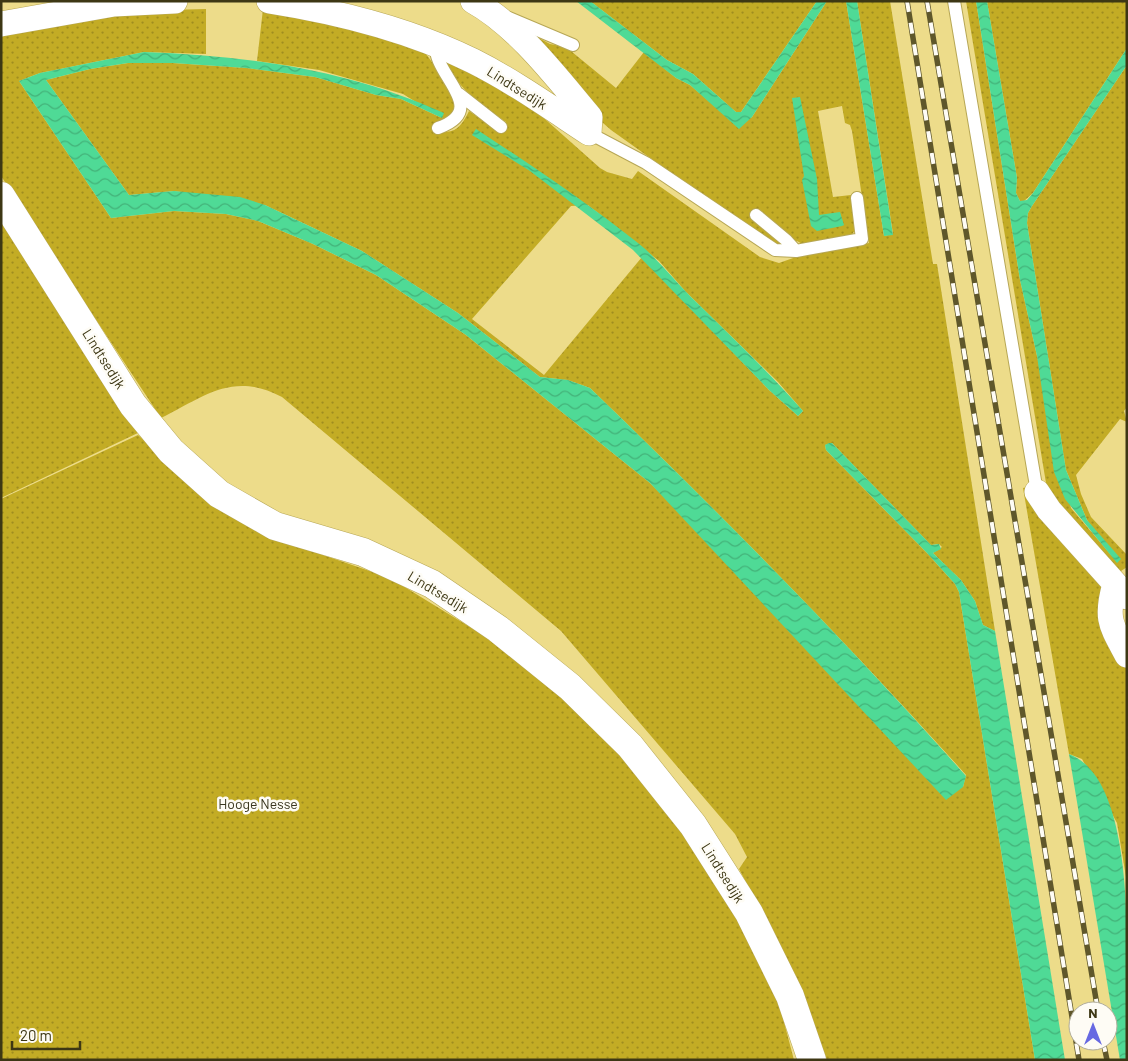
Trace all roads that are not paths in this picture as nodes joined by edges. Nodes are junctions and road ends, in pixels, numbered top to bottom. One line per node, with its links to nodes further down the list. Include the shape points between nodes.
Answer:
1 (175, 1): 5 (street, via 114,4)
2 (269, 1): 6 (street, Lindtsedijk, via 361,19)
3 (954, 1): 16 (lane)
4 (481, 5): 7 (lane, via 555,42); 11 (street, Lindtsedijk, via 554,75 590,117)
5 (1, 24)
6 (436, 44): 8 (lane, via 440,66); 11 (street, Lindtsedijk, via 499,75)
7 (573, 45)
8 (459, 94): 9 (lane); 10 (lane, via 461,104 456,116 448,125)
9 (502, 126)
10 (438, 128)
11 (589, 133): 15 (lane, via 646,163 775,250)
12 (1, 196): 19 (street, Lindtsedijk, via 133,406 171,451 219,494 275,526 363,552 432,584 498,629 570,687 630,746 693,825 749,913 790,996)
13 (857, 198): 15 (lane, via 862,238)
14 (756, 216): 15 (lane)
15 (796, 251)
16 (1038, 492): 17 (street, via 1049,510)
17 (1121, 591): 18 (street, via 1109,604 1110,620)
18 (1127, 655)
19 (812, 1060)

